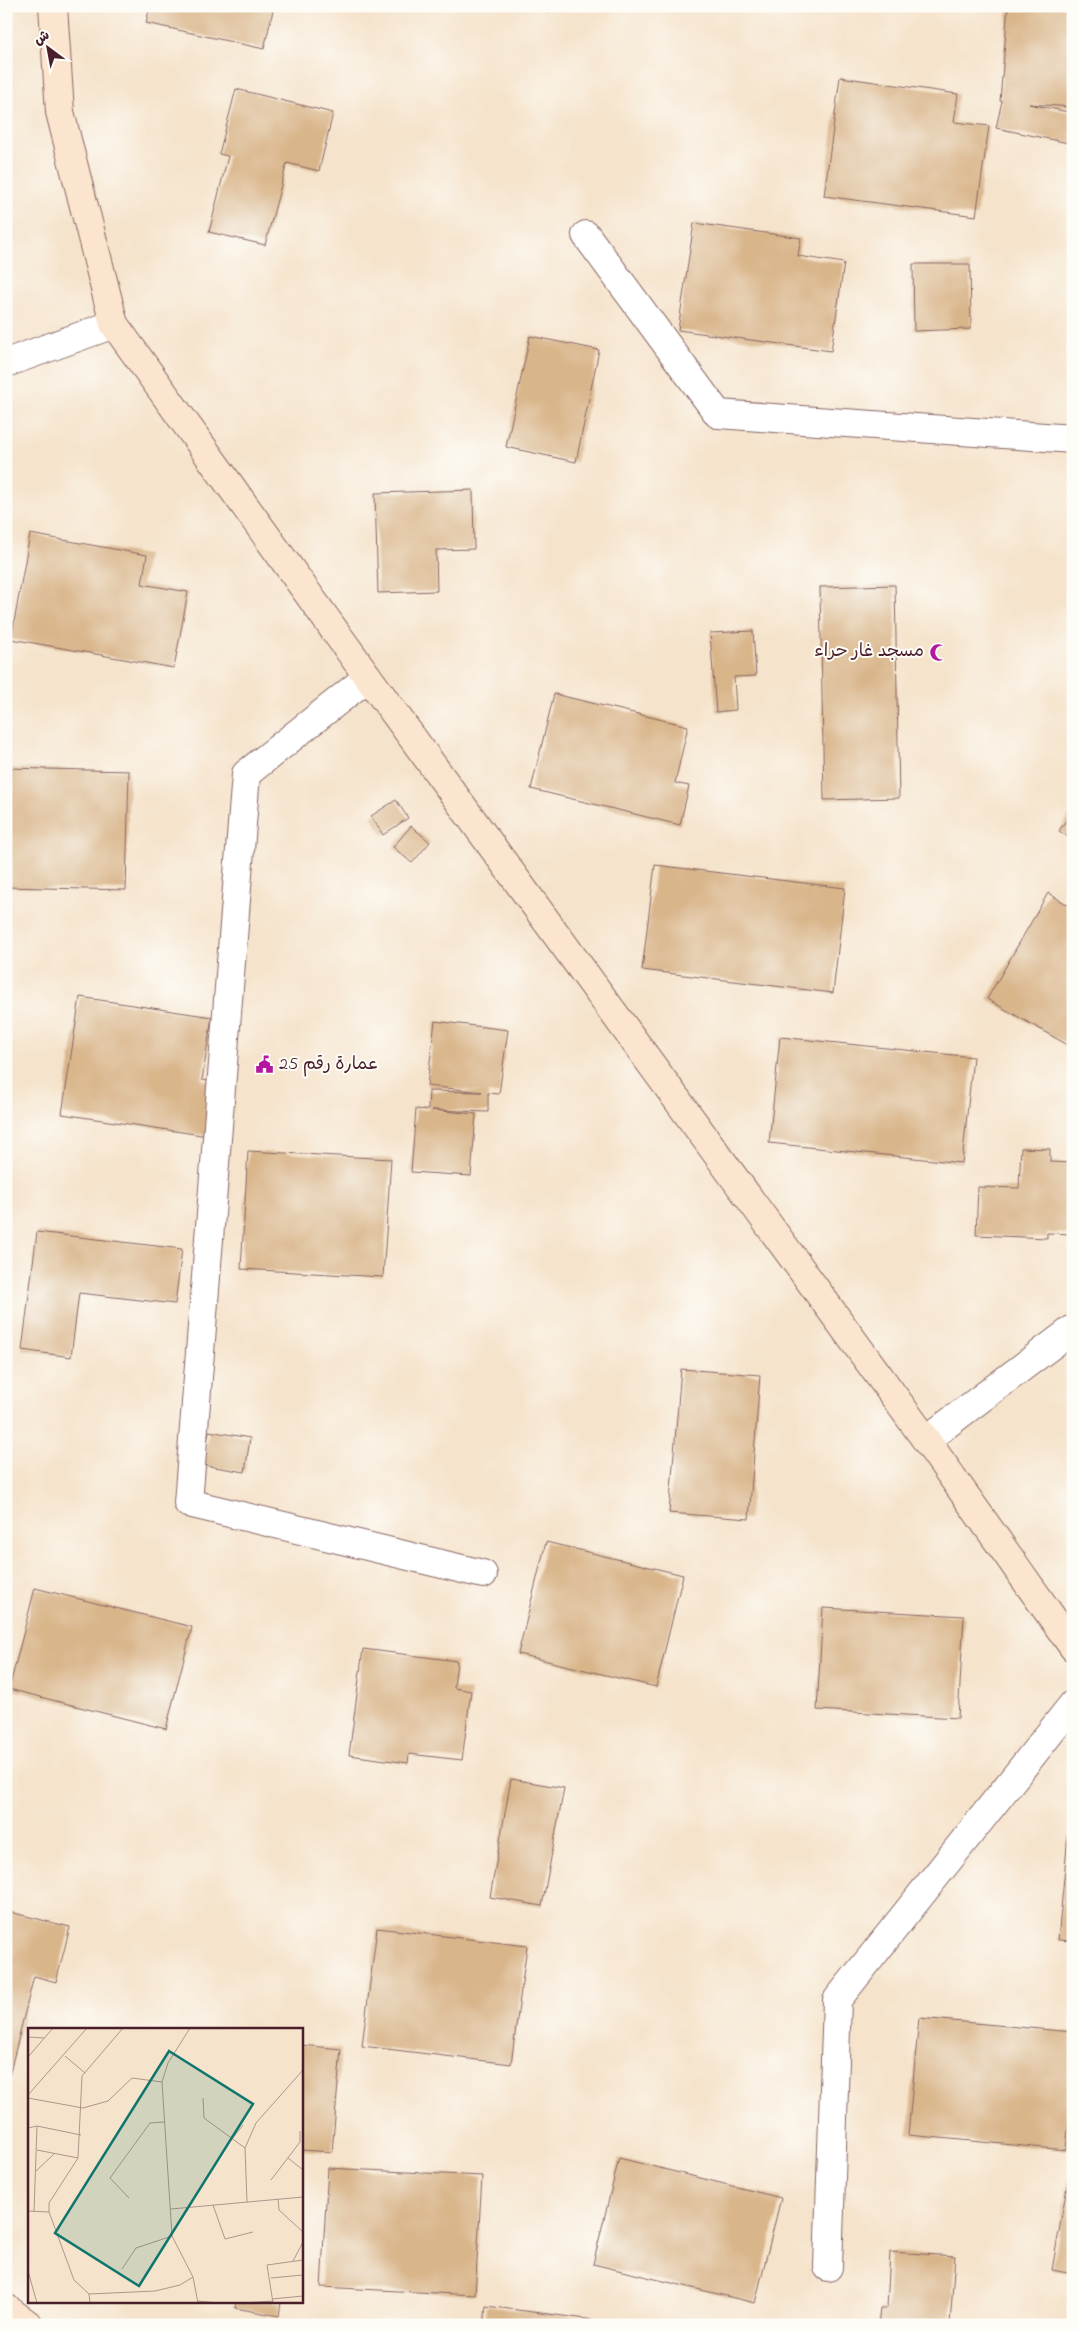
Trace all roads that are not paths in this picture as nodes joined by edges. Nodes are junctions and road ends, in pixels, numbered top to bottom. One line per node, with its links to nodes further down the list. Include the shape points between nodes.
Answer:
1 (53, 6): 3 (street, via 60,112)
2 (586, 235): 5 (street, via 718,414)
3 (114, 324): 4 (street); 6 (street)
4 (6, 363)
5 (1073, 440)
6 (368, 677): 8 (street); 9 (street, via 246,774 188,1503)
7 (1073, 1329): 8 (street)
8 (926, 1440): 10 (street)
9 (483, 1574)
10 (1073, 1647)
11 (1073, 1704): 12 (street, via 837,2000)
12 (828, 2267)
13 (6, 2308): 14 (street)
14 (29, 2325)

